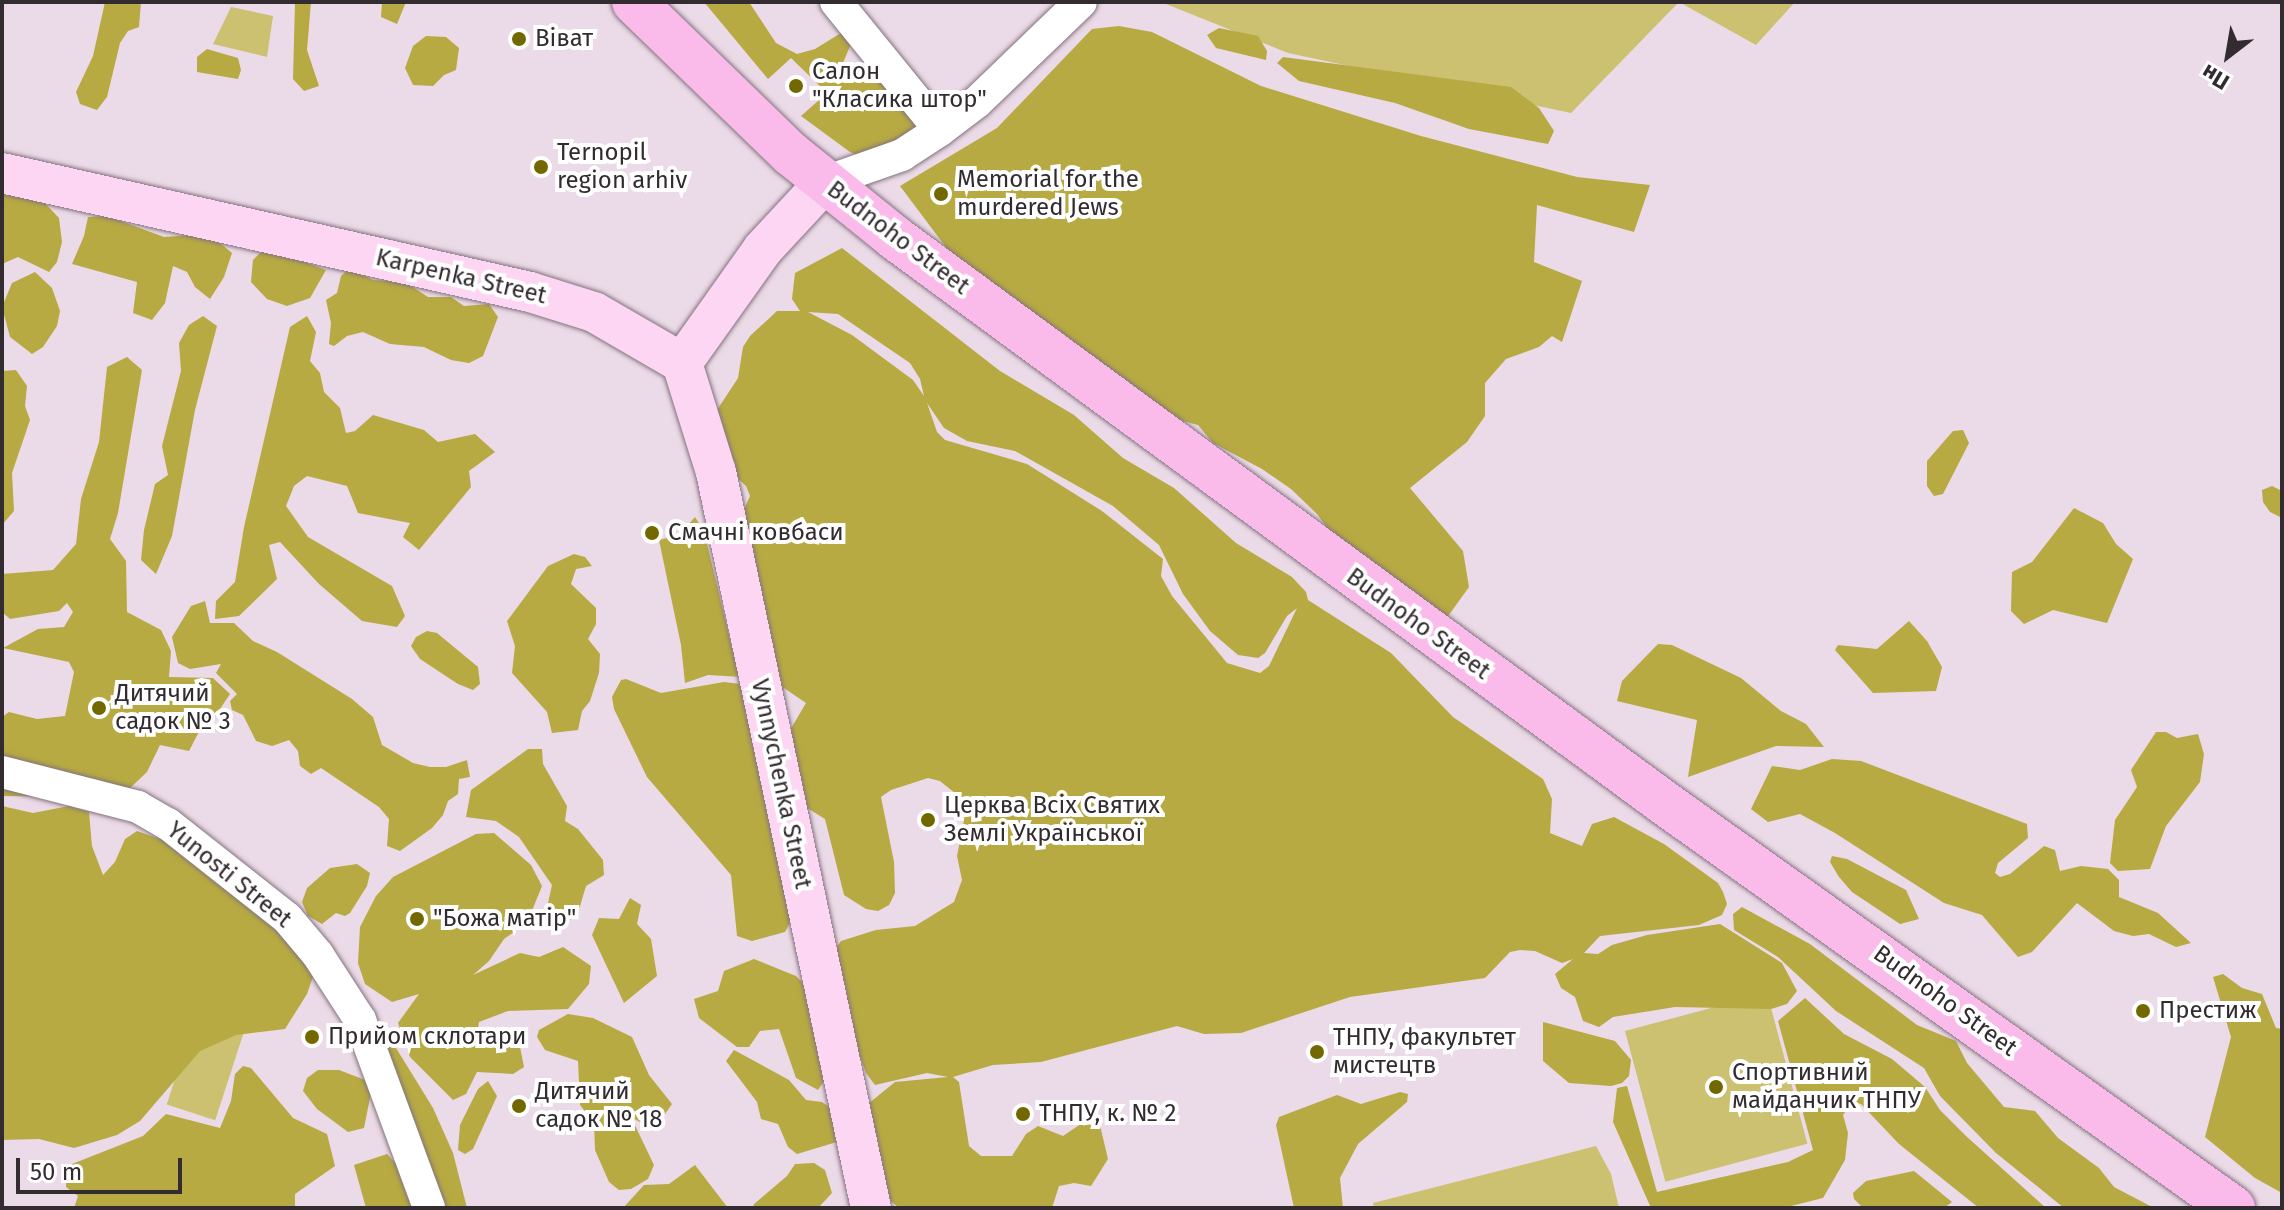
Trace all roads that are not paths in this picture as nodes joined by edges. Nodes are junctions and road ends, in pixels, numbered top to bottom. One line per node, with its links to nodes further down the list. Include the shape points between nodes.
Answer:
1 (634, 2): 6 (highway, Budnoho Street, via 679,50)
2 (836, 2): 4 (street)
3 (1081, 2): 4 (street, via 977,102)
4 (940, 130): 6 (street, via 902,155)
5 (2, 173): 7 (main road, Karpenka Street, via 530,292 594,312)
6 (825, 182): 7 (main road, via 763,249); 11 (highway, Budnoho Street, via 1344,570)
7 (682, 363): 10 (main road, Vynnychenka Street, via 716,472)
8 (2, 772): 9 (street, Yunosti Street, via 138,807 168,824 287,918 360,1020)
9 (429, 1208)
10 (871, 1208)
11 (2233, 1208)

